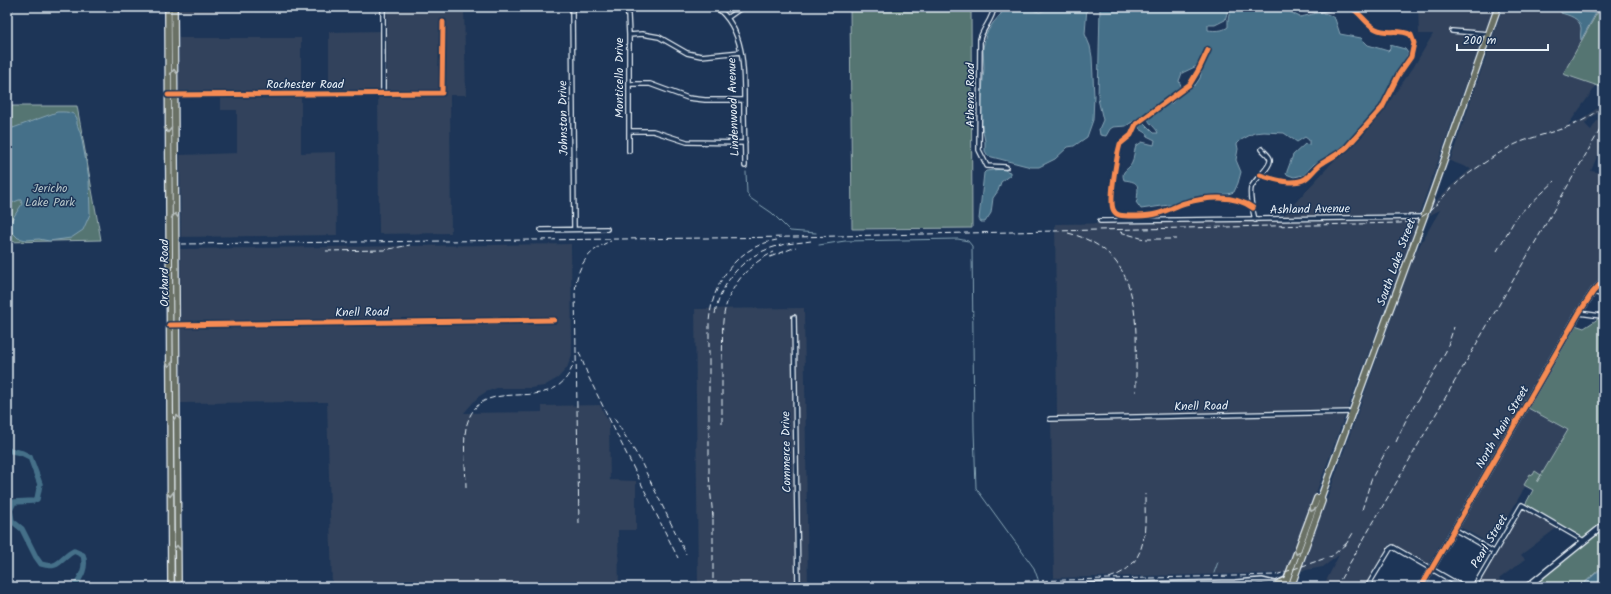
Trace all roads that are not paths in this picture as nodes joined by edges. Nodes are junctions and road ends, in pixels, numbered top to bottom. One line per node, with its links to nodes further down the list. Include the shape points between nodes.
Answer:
1 (10, 7): 13 (street)
2 (168, 7): 24 (main road, Orchard Road)
3 (174, 7): 24 (main road, Orchard Road, one-way to 3)
4 (383, 7): 23 (street)
5 (572, 7): 37 (street, Johnston Drive)
6 (624, 7): 19 (street, Monticello Drive, via 628,15)
7 (716, 7): 15 (street, Lindenwood Avenue)
8 (994, 7): 31 (street, Athena Road, via 980,39 979,150 987,166)
9 (1293, 7): 10 (street)
10 (1338, 7)
11 (1348, 7): 32 (street, via 1357,11 1377,30 1402,31 1410,35 1414,43 1411,57 1382,108 1341,152 1302,180 1280,181)
12 (1498, 7): 18 (main road, South Lake Street)
13 (7, 8)
14 (741, 8): 15 (street)
15 (727, 18): 21 (street, Lindenwood Avenue, via 737,35)
16 (443, 22): 23 (street, Rochester Road, via 442,93)
17 (1452, 31): 18 (street)
18 (1489, 34): 34 (main road, South Lake Street)
19 (629, 35): 21 (street, via 659,37 687,53 701,56); 22 (street, Monticello Drive)
20 (1208, 50): 33 (street, via 1190,84 1139,121 1131,135 1120,144 1113,192 1114,212 1120,215 1155,214 1186,203 1220,198 1246,203)
21 (741, 52): 25 (street, Lindenwood Avenue)
22 (630, 84): 25 (street, via 650,84 688,98); 26 (street, Monticello Drive)
23 (383, 94): 24 (street, Rochester Road)
24 (171, 95): 47 (main road, Orchard Road, one-way to 47); 48 (main road, Orchard Road, one-way to 24)
25 (744, 100): 27 (street, Lindenwood Avenue)
26 (630, 131): 27 (street, via 653,131 687,142); 29 (street, Monticello Drive)
27 (745, 143): 30 (street, Lindenwood Avenue)
28 (1262, 149): 32 (street, via 1270,159 1270,164)
29 (630, 150)
30 (745, 166)
31 (1006, 168)
32 (1260, 175): 33 (street, via 1251,188)
33 (1253, 208): 35 (street)
34 (1424, 217): 35 (street, Ashland Avenue); 49 (main road, South Lake Street)
35 (1255, 220): 36 (street, Ashland Avenue)
36 (1100, 221)
37 (574, 229): 38 (street); 39 (street)
38 (607, 229)
39 (541, 230)
40 (1604, 280): 41 (street, North Main Street)
41 (1593, 292): 42 (street); 43 (street, North Main Street)
42 (1604, 295)
43 (1579, 313): 44 (street); 53 (street, North Main Street)
44 (1601, 316)
45 (794, 317): 63 (street, Commerce Drive)
46 (554, 320): 48 (street, Knell Road)
47 (169, 325): 48 (street, Knell Road); 61 (main road, Orchard Road, one-way to 61)
48 (176, 325): 62 (main road, Orchard Road, one-way to 48)
49 (1352, 412): 50 (street, Knell Road); 51 (main road, South Lake Street)
50 (1050, 419)
51 (1321, 497): 57 (main road, South Lake Street, one-way to 57, via 1317,498); 58 (main road, South Lake Street, via 1322,501)
52 (1604, 525): 54 (street)
53 (1454, 530): 55 (street); 56 (street, North Main Street)
54 (1584, 541): 55 (street, Pearl Street, via 1522,505); 71 (street)
55 (1494, 552): 70 (street, Pearl Street)
56 (1432, 569): 60 (street, via 1393,547); 68 (street, North Main Street); 69 (street)
57 (1286, 580): 59 (main road); 65 (main road, South Lake Street)
58 (1293, 580): 66 (main road, South Lake Street); 67 (main road)
59 (1277, 585): 64 (street, via 1262,581); 65 (street)
60 (1369, 586)
61 (171, 587)
62 (178, 587)
63 (798, 587)
64 (1041, 587)
65 (1284, 587)
66 (1290, 587)
67 (1295, 587)
68 (1421, 587)
69 (1463, 587)
70 (1474, 587)
71 (1527, 587)

